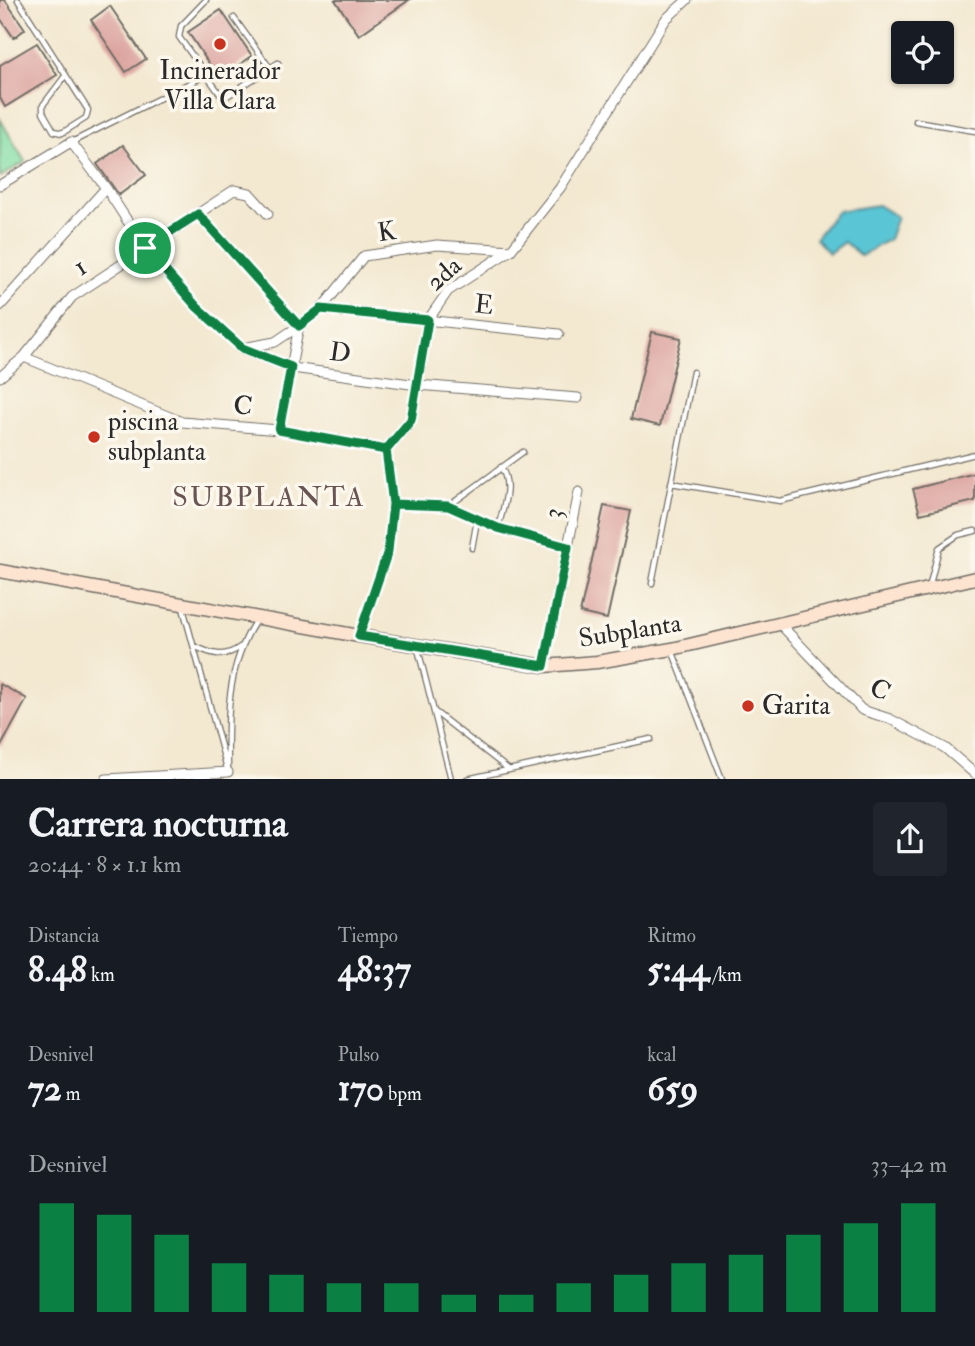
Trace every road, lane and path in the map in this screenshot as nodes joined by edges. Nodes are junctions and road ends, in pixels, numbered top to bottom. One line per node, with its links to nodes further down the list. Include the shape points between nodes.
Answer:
1 (18, 0): 8 (lane)
2 (206, 0): 7 (lane, via 179,37)
3 (687, 0): 17 (street, 2da, via 666,19 560,188)
4 (234, 18): 6 (lane)
5 (278, 63): 6 (lane)
6 (270, 68): 7 (lane, via 228,96)
7 (206, 75): 11 (lane)
8 (65, 76): 8 (lane, via 88,110 86,118 62,133 54,131 43,105)
9 (916, 121): 10 (lane)
10 (975, 131)
11 (71, 142): 12 (street); 13 (street, D)
12 (0, 185)
13 (106, 188): 16 (street, D); 18 (street)
14 (198, 214): 15 (street, 1, via 234,190 250,193); 16 (street, 1); 21 (street)
15 (268, 215)
16 (145, 248): 23 (street, D, via 197,307); 24 (street, 1, via 72,297)
17 (511, 250): 19 (street, K, via 437,245 364,256); 20 (street, 2da, via 448,291)
18 (0, 306)
19 (321, 309): 20 (street, E); 21 (street, K)
20 (428, 320): 22 (street, E); 28 (street, 2da)
21 (299, 326): 23 (street, K, via 275,342); 25 (street)
22 (559, 334)
23 (242, 348): 25 (street, D)
24 (24, 357): 27 (street, 1); 30 (street, C, via 181,422)
25 (291, 367): 28 (street, D); 30 (street)
26 (693, 372): 35 (lane)
27 (0, 377)
28 (418, 385): 29 (street, D); 31 (street, 2da, via 411,420)
29 (578, 398)
30 (279, 430): 31 (street, C)
31 (386, 450): 37 (street)
32 (523, 452): 34 (lane)
33 (975, 454): 35 (lane, via 780,501)
34 (500, 467): 38 (lane); 40 (lane, via 508,486)
35 (671, 484): 46 (lane)
36 (579, 492): 42 (street, 3)
37 (393, 504): 38 (street); 51 (street, via 388,551)
38 (448, 506): 39 (street)
39 (477, 519): 40 (street); 43 (lane)
40 (498, 528): 42 (street)
41 (975, 531): 47 (lane, via 958,535 939,548)
42 (568, 547): 56 (street, 3)
43 (472, 548)
44 (0, 571): 48 (street, Subplanta)
45 (975, 578): 47 (street, Subplanta)
46 (652, 583)
47 (929, 589): 50 (street, Subplanta)
48 (182, 604): 49 (street, Subplanta); 52 (lane)
49 (257, 617): 51 (street, Subplanta); 53 (lane)
50 (779, 623): 55 (street, Subplanta); 60 (street, C, via 862,710 945,748)
51 (359, 636): 54 (street, Subplanta)
52 (193, 645): 53 (lane, via 220,655 231,654); 61 (lane)
53 (242, 645): 61 (lane, via 227,716)
54 (417, 645): 56 (street, Subplanta); 57 (lane)
55 (672, 649): 56 (street, Subplanta); 65 (lane)
56 (544, 666)
57 (434, 711): 59 (lane); 63 (lane)
58 (651, 739): 59 (lane)
59 (508, 770): 64 (lane)
60 (975, 774)
61 (228, 775): 62 (street)
62 (106, 779)
63 (452, 779)
64 (467, 779)
65 (722, 779)

